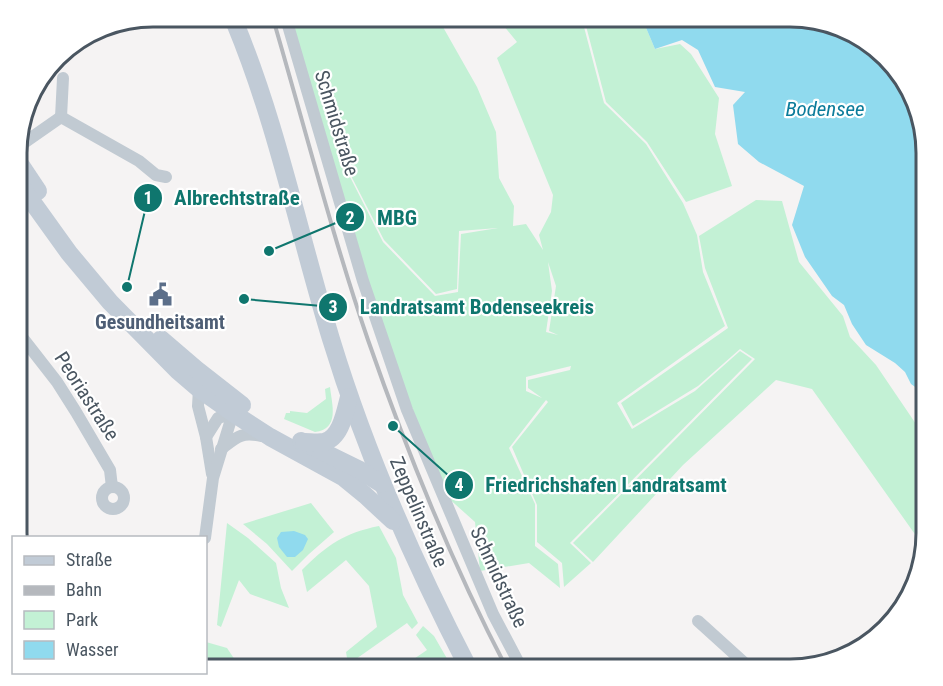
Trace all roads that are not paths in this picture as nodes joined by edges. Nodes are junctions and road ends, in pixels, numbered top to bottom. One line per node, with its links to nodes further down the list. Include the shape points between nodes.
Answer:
1 (236, 27): 11 (main road, Zeppelinstraße, via 263,100)
2 (288, 27): 24 (street, Schmidstraße, via 363,281 403,399 466,554)
3 (63, 78): 4 (street)
4 (61, 117): 5 (street); 7 (street, via 139,161 156,175)
5 (28, 140)
6 (27, 174): 12 (main road, via 128,304)
7 (166, 177)
8 (27, 195): 10 (main road, via 110,302)
9 (27, 344): 19 (street, Peoriastraße, via 76,412 110,470)
10 (199, 389): 12 (main road); 13 (street, via 198,406)
11 (349, 397): 15 (main road, via 336,434 325,442); 18 (main road, Zeppelinstraße)
12 (236, 408): 13 (street, via 218,418); 14 (main road); 15 (main road); 16 (street)
13 (206, 437): 17 (street)
14 (270, 437): 16 (street, via 246,433); 20 (main road, via 343,477)
15 (303, 442): 18 (main road)
16 (220, 449): 17 (street)
17 (213, 478): 21 (street)
18 (382, 484): 20 (main road, Zeppelinstraße)
19 (112, 487)
20 (400, 527): 23 (main road, Zeppelinstraße)
21 (205, 536)
22 (698, 621): 25 (street)
23 (464, 659)
24 (517, 659)
25 (740, 659)

